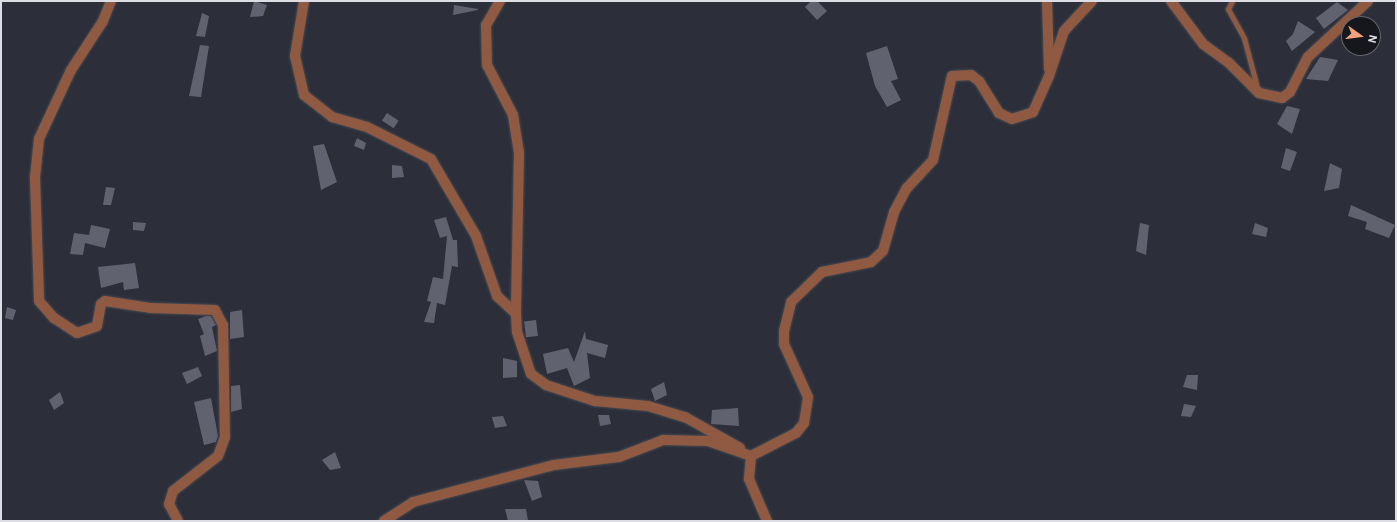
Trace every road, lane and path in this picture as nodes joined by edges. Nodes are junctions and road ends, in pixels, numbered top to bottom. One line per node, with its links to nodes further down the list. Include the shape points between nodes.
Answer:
1 (111, 1): 13 (street, via 103,21 71,70 39,139 35,178 39,301 54,318 77,333 97,326 101,304 105,301 151,308 215,310 223,324 225,437 218,456 173,491 169,504)
2 (304, 1): 11 (street, via 295,56 304,95 332,117 367,127 431,159 476,236 497,296)
3 (500, 1): 11 (street, via 486,26 487,65 513,115 519,152)
4 (1047, 1): 9 (street)
5 (1092, 1): 9 (street, via 1064,31)
6 (1171, 1): 10 (street, via 1203,44 1228,62)
7 (1232, 1): 10 (lane, via 1228,9 1244,38)
8 (1368, 1): 10 (street, via 1308,57 1290,92 1282,98)
9 (1050, 76): 12 (street, via 1033,112 1012,119 999,113 971,74 952,76 932,160 907,188 894,212 883,251 871,262 822,272 791,302 784,331 784,344 808,397 808,412 796,433)
10 (1259, 93)
11 (516, 314): 12 (street, via 517,332 531,374 546,385 595,401 648,406 685,417)
12 (751, 456): 14 (street, via 708,441 663,440 619,457 554,465 413,502); 15 (street, via 749,479)
13 (178, 521)
14 (384, 521)
15 (767, 521)

